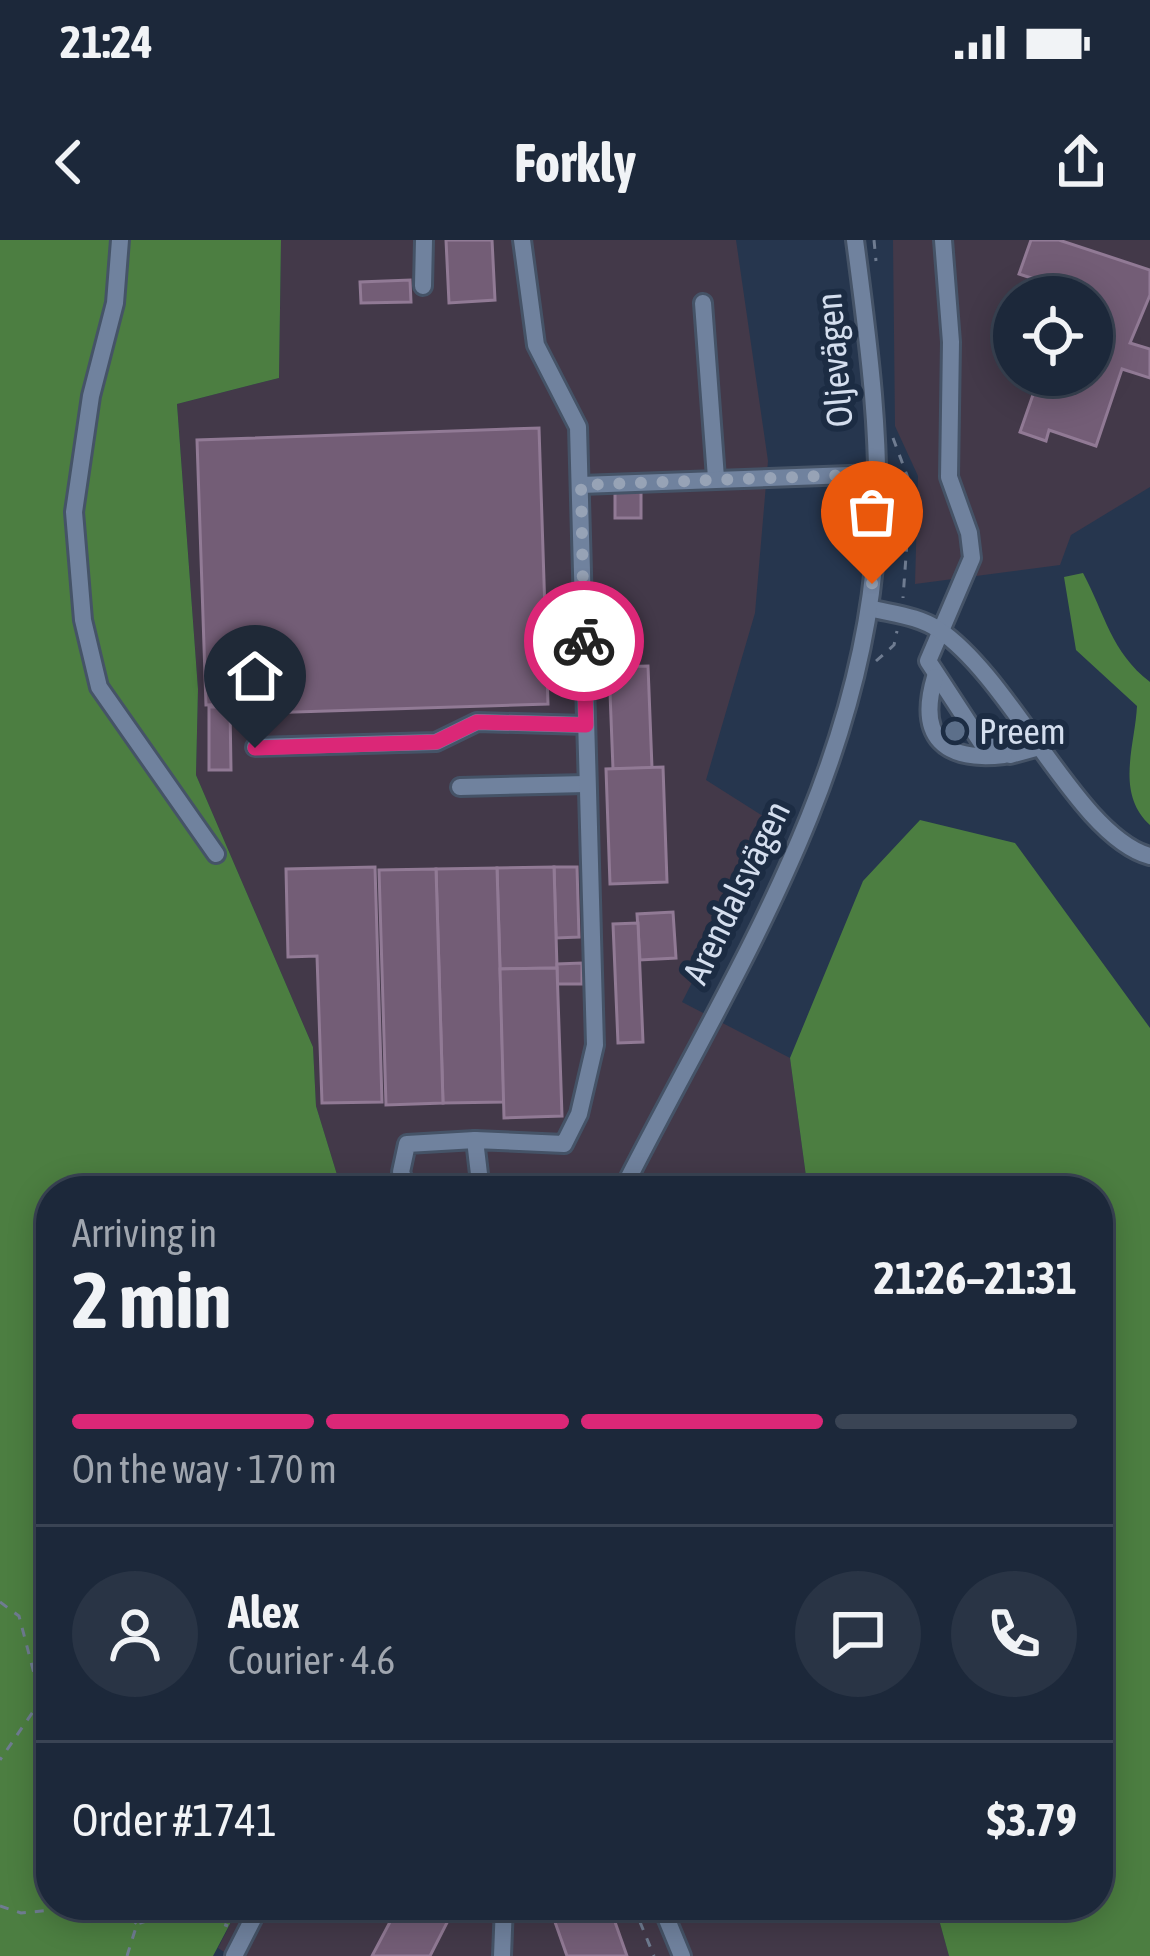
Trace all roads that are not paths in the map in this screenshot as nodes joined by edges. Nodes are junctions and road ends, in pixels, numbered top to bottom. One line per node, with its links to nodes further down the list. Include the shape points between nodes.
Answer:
1 (120, 240): 20 (street, via 74,512 83,620 99,687)
2 (424, 240): 6 (street)
3 (522, 240): 10 (street, via 536,346 578,427)
4 (855, 240): 8 (street, Oljevägen)
5 (943, 240): 12 (street, via 949,477 972,558)
6 (423, 286)
7 (703, 303): 9 (street)
8 (877, 474): 9 (street, Oljevägen); 11 (street, Oljevägen)
9 (716, 478): 10 (street, Oljevägen)
10 (581, 485): 14 (street)
11 (869, 608): 12 (street); 25 (street, Arendalsvägen, via 824,788)
12 (938, 629): 13 (street, via 928,661); 15 (street, via 980,663)
13 (935, 677): 17 (street, via 981,742); 17 (street, via 927,716 946,748 969,757)
14 (586, 725): 16 (street, via 477,722 436,742); 18 (street)
15 (1043, 746): 17 (street); 21 (street, via 1103,827)
16 (255, 748)
17 (1010, 755)
18 (587, 784): 19 (street); 22 (street, via 596,1045 579,1114 564,1144)
19 (460, 787)
20 (216, 854)
21 (1150, 856)
22 (475, 1141): 23 (street, via 406,1144); 24 (street)
23 (402, 1176)
24 (479, 1176)
25 (630, 1176)
26 (252, 1920): 29 (street)
27 (503, 1920): 30 (street)
28 (667, 1920): 31 (street)
29 (234, 1956)
30 (502, 1956)
31 (682, 1956)

